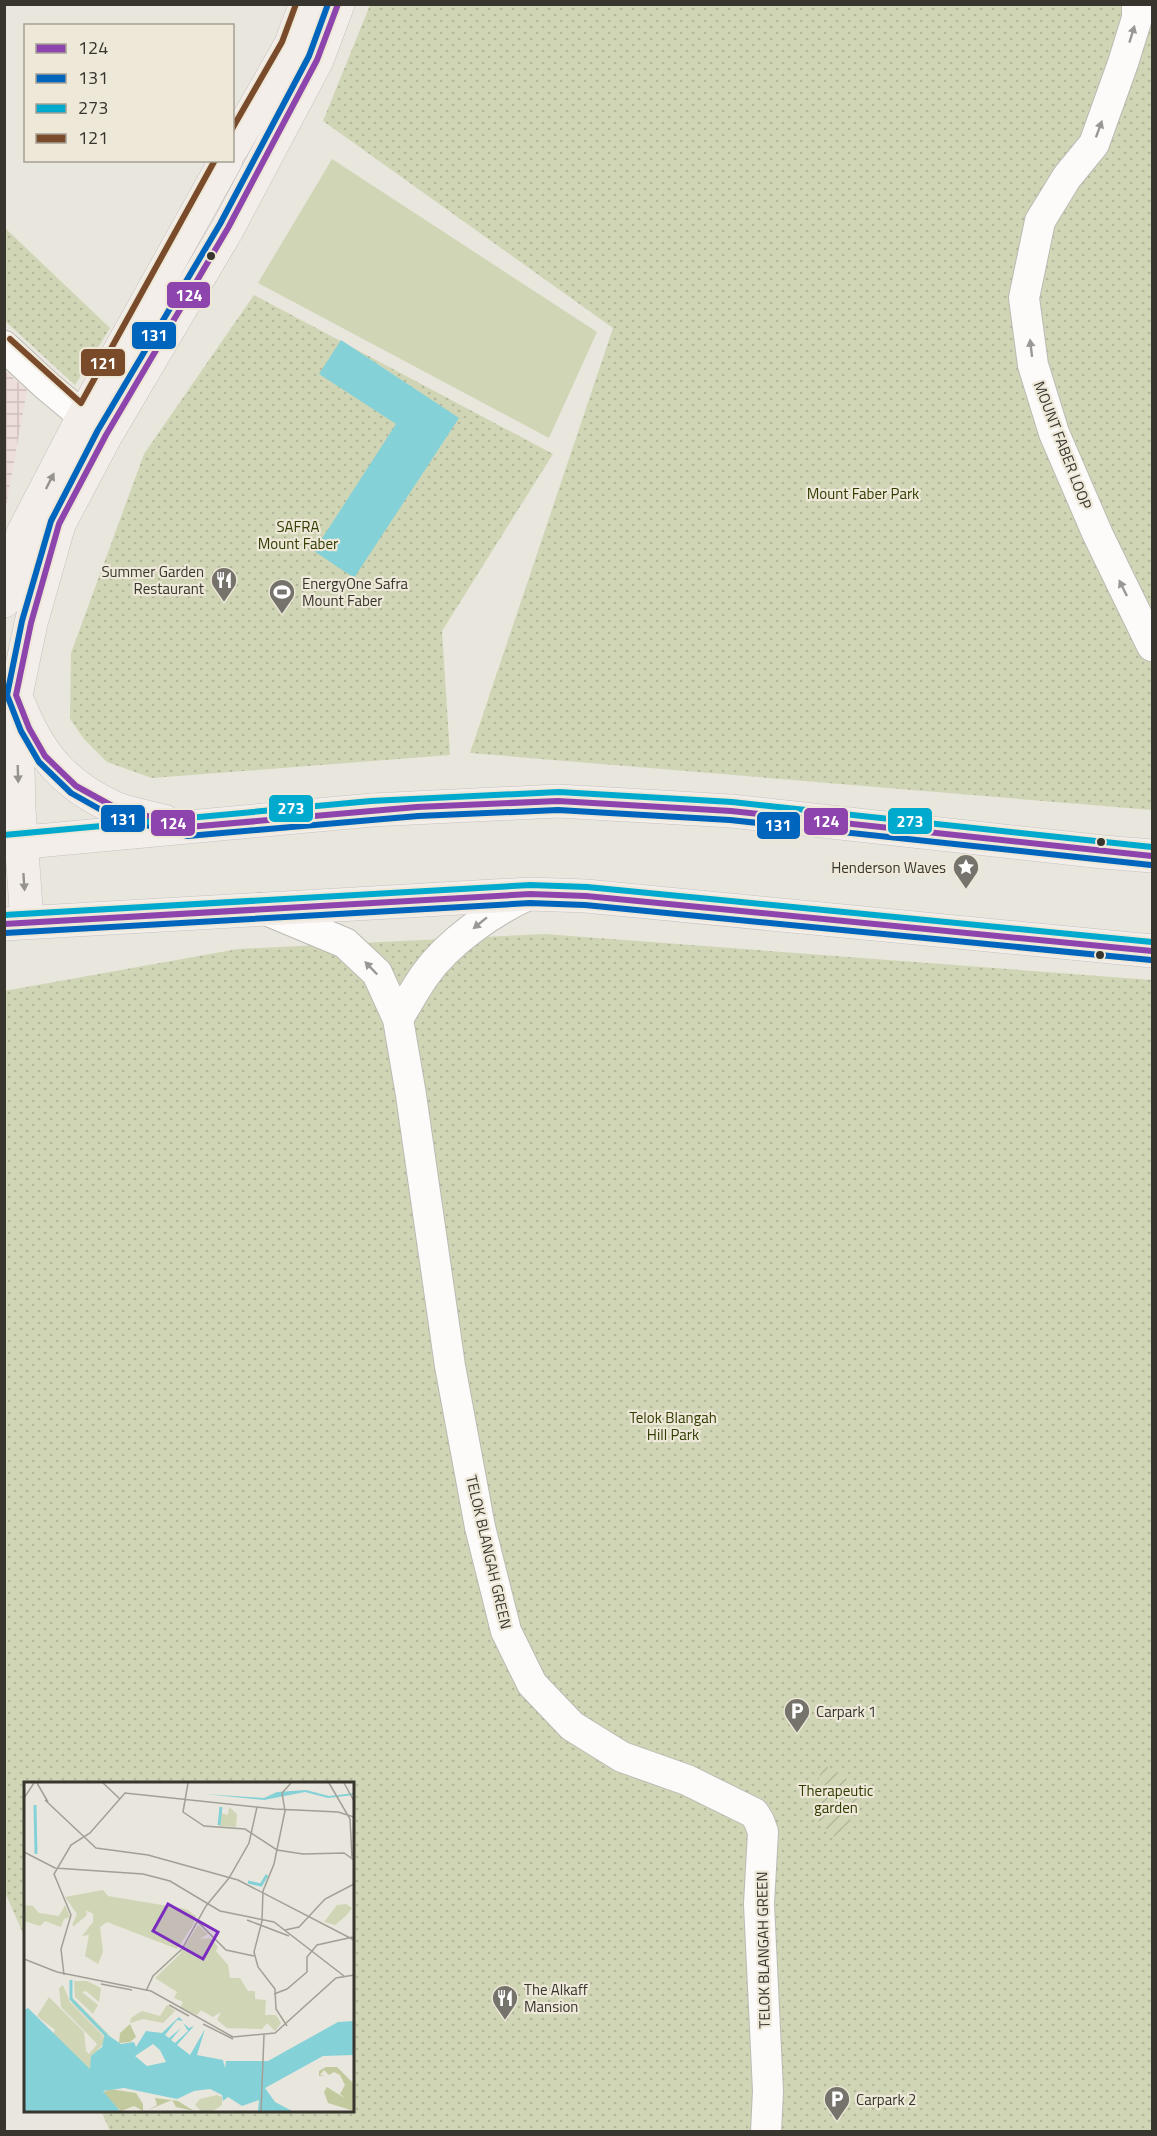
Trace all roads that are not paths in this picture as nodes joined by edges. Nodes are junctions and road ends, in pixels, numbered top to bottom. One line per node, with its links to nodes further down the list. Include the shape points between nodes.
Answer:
1 (306, 4): 4 (main road, via 290,46)
2 (338, 4): 7 (main road, via 317,60 228,228)
3 (1137, 4): 9 (street, MOUNT FABER LOOP, one-way to 3, via 1054,432 1033,364 1024,298 1040,221 1067,177 1094,144 1127,52)
4 (234, 144)
5 (225, 162): 7 (main road)
6 (4, 346): 7 (street)
7 (95, 426): 8 (main road, one-way to 7, via 23,533); 10 (main road, via 59,524 31,623)
8 (4, 601)
9 (1152, 646)
10 (16, 695): 11 (main road, via 28,728 45,756 76,786 116,808); 12 (main road, one-way to 12)
11 (189, 827): 12 (main road); 13 (main road, via 417,807 558,801 730,811)
12 (13, 844): 16 (main road, one-way to 16)
13 (1152, 856)
14 (530, 894): 15 (main road); 17 (main road, via 598,897); 18 (street, one-way to 18, via 488,917 446,952 426,974)
15 (261, 908): 16 (main road); 18 (street, TELOK BLANGAH GREEN, one-way to 15, via 377,973 345,943)
16 (16, 923)
17 (1152, 951)
18 (398, 1019): 19 (street, TELOK BLANGAH GREEN, via 450,1366 480,1527 506,1631 532,1684 572,1726 622,1756 687,1780 754,1813 763,1832 759,1904 768,2091)
19 (766, 2132)

